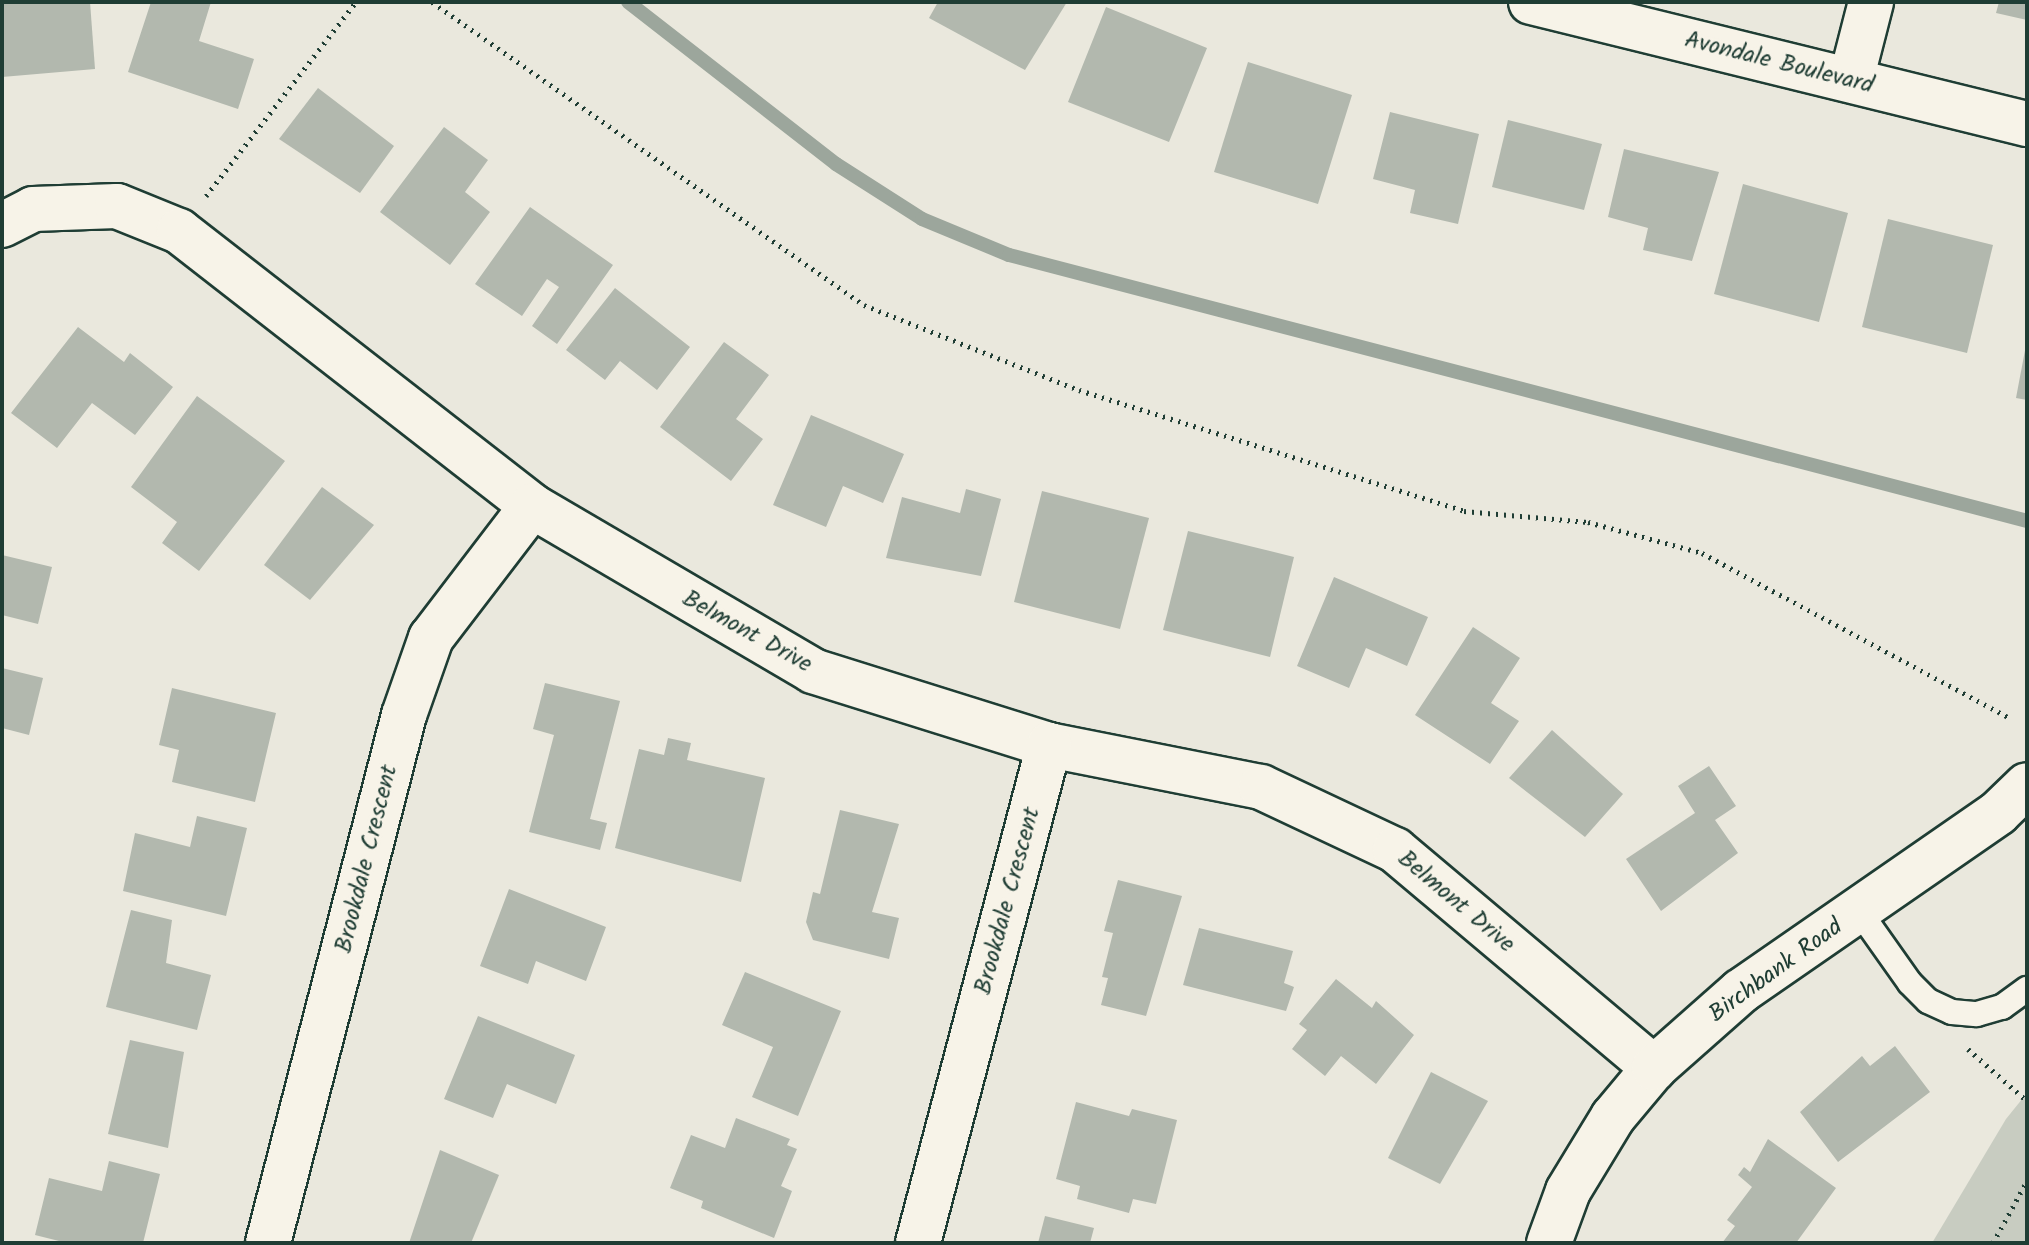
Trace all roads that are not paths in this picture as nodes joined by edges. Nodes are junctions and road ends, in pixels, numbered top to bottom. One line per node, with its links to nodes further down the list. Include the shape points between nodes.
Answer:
1 (1531, 2): 3 (street, Avondale Boulevard)
2 (1871, 2): 3 (street)
3 (1851, 80): 4 (street, Avondale Boulevard)
4 (2027, 124)
5 (2, 225): 6 (street, Belmont Drive, via 33,209 117,206 179,231)
6 (532, 506): 7 (street, Belmont Drive, via 813,671); 12 (street, Brookdale Crescent, via 426,651 404,715)
7 (1049, 745): 11 (street, Belmont Drive, via 1261,787 1395,850); 13 (street, Brookdale Crescent)
8 (2027, 785): 9 (street, Birchbank Road, via 1998,813)
9 (1859, 911): 10 (lane, via 1928,1001 1952,1012 1977,1014 2002,1007); 11 (street, Birchbank Road, via 1741,991)
10 (2027, 989)
11 (1654, 1068): 14 (street, Birchbank Road, via 1613,1117 1568,1191)
12 (268, 1243)
13 (918, 1243)
14 (1549, 1243)

